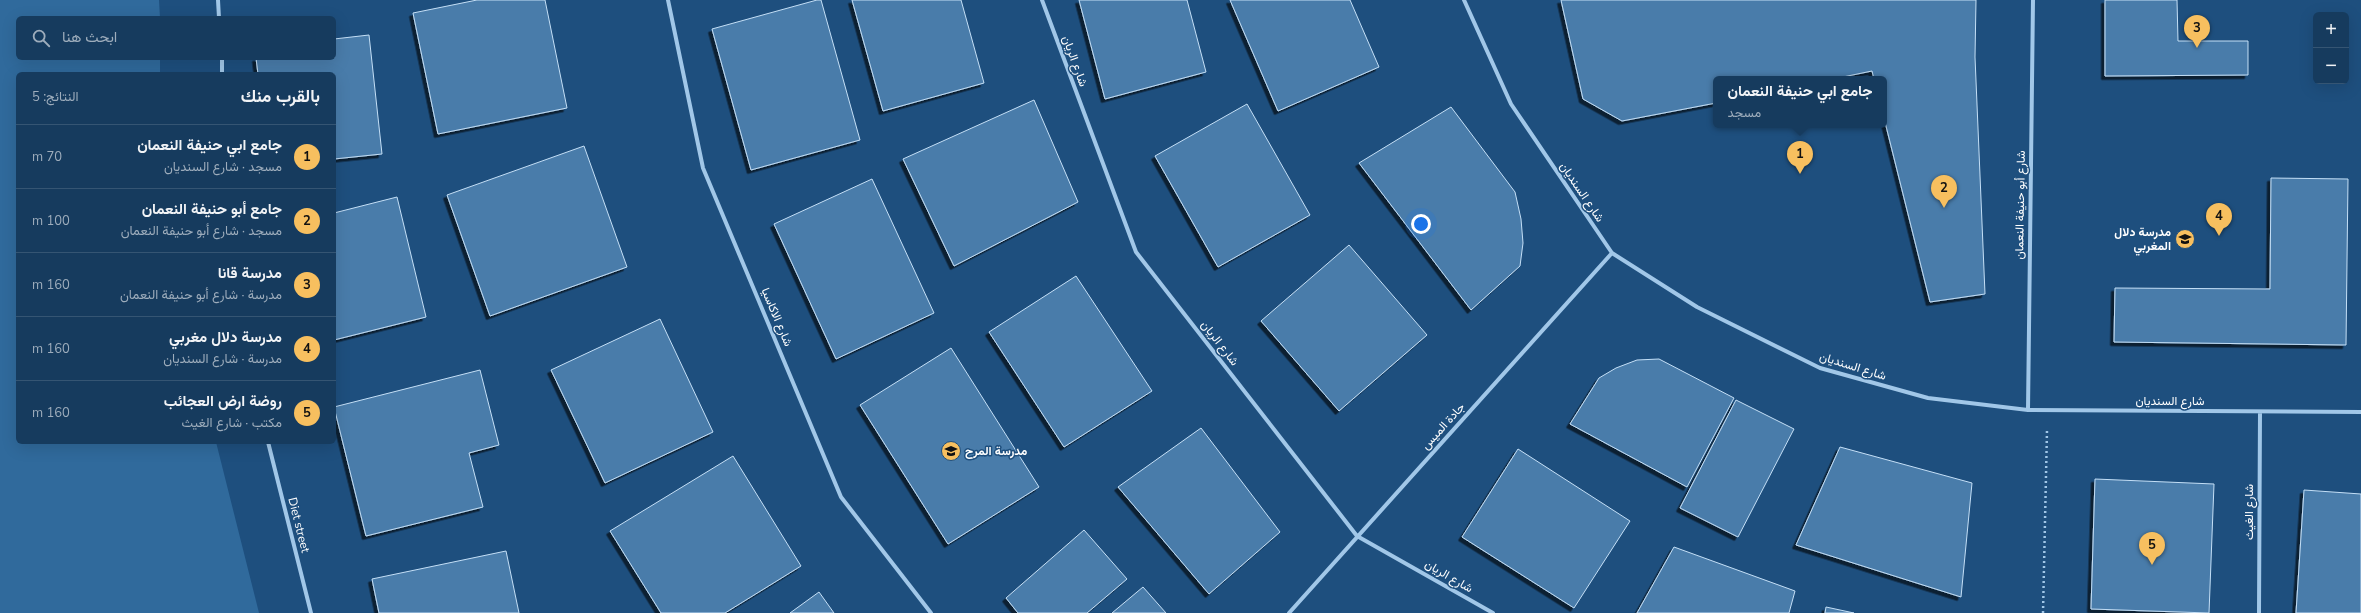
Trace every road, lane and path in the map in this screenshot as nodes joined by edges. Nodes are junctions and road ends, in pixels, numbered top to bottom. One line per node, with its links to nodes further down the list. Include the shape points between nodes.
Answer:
1 (218, 0): 6 (street)
2 (668, 0): 17 (street, شارع الاكاسيا, via 703,168 841,497)
3 (1042, 0): 15 (street, شارع الريان, via 1136,252)
4 (1464, 0): 9 (street, شارع السنديان, via 1511,104)
5 (2033, 0): 10 (street, شارع أبو حنيفة النعمان)
6 (219, 16)
7 (222, 60): 8 (street)
8 (222, 72)
9 (1612, 253): 10 (street, شارع السنديان, via 1697,307 1820,368 1928,398); 15 (street, جادة الميس)
10 (2028, 410): 11 (street, شارع السنديان)
11 (2047, 410): 12 (street, شارع السنديان); 20 (path)
12 (2260, 412): 13 (street, شارع السنديان); 21 (street, شارع الغيث)
13 (2361, 412)
14 (269, 444): 16 (street, Diet street)
15 (1357, 536): 18 (street, جادة الميس); 19 (street, شارع الريان)
16 (311, 613)
17 (931, 613)
18 (1289, 613)
19 (1493, 613)
20 (2043, 613)
21 (2259, 613)

